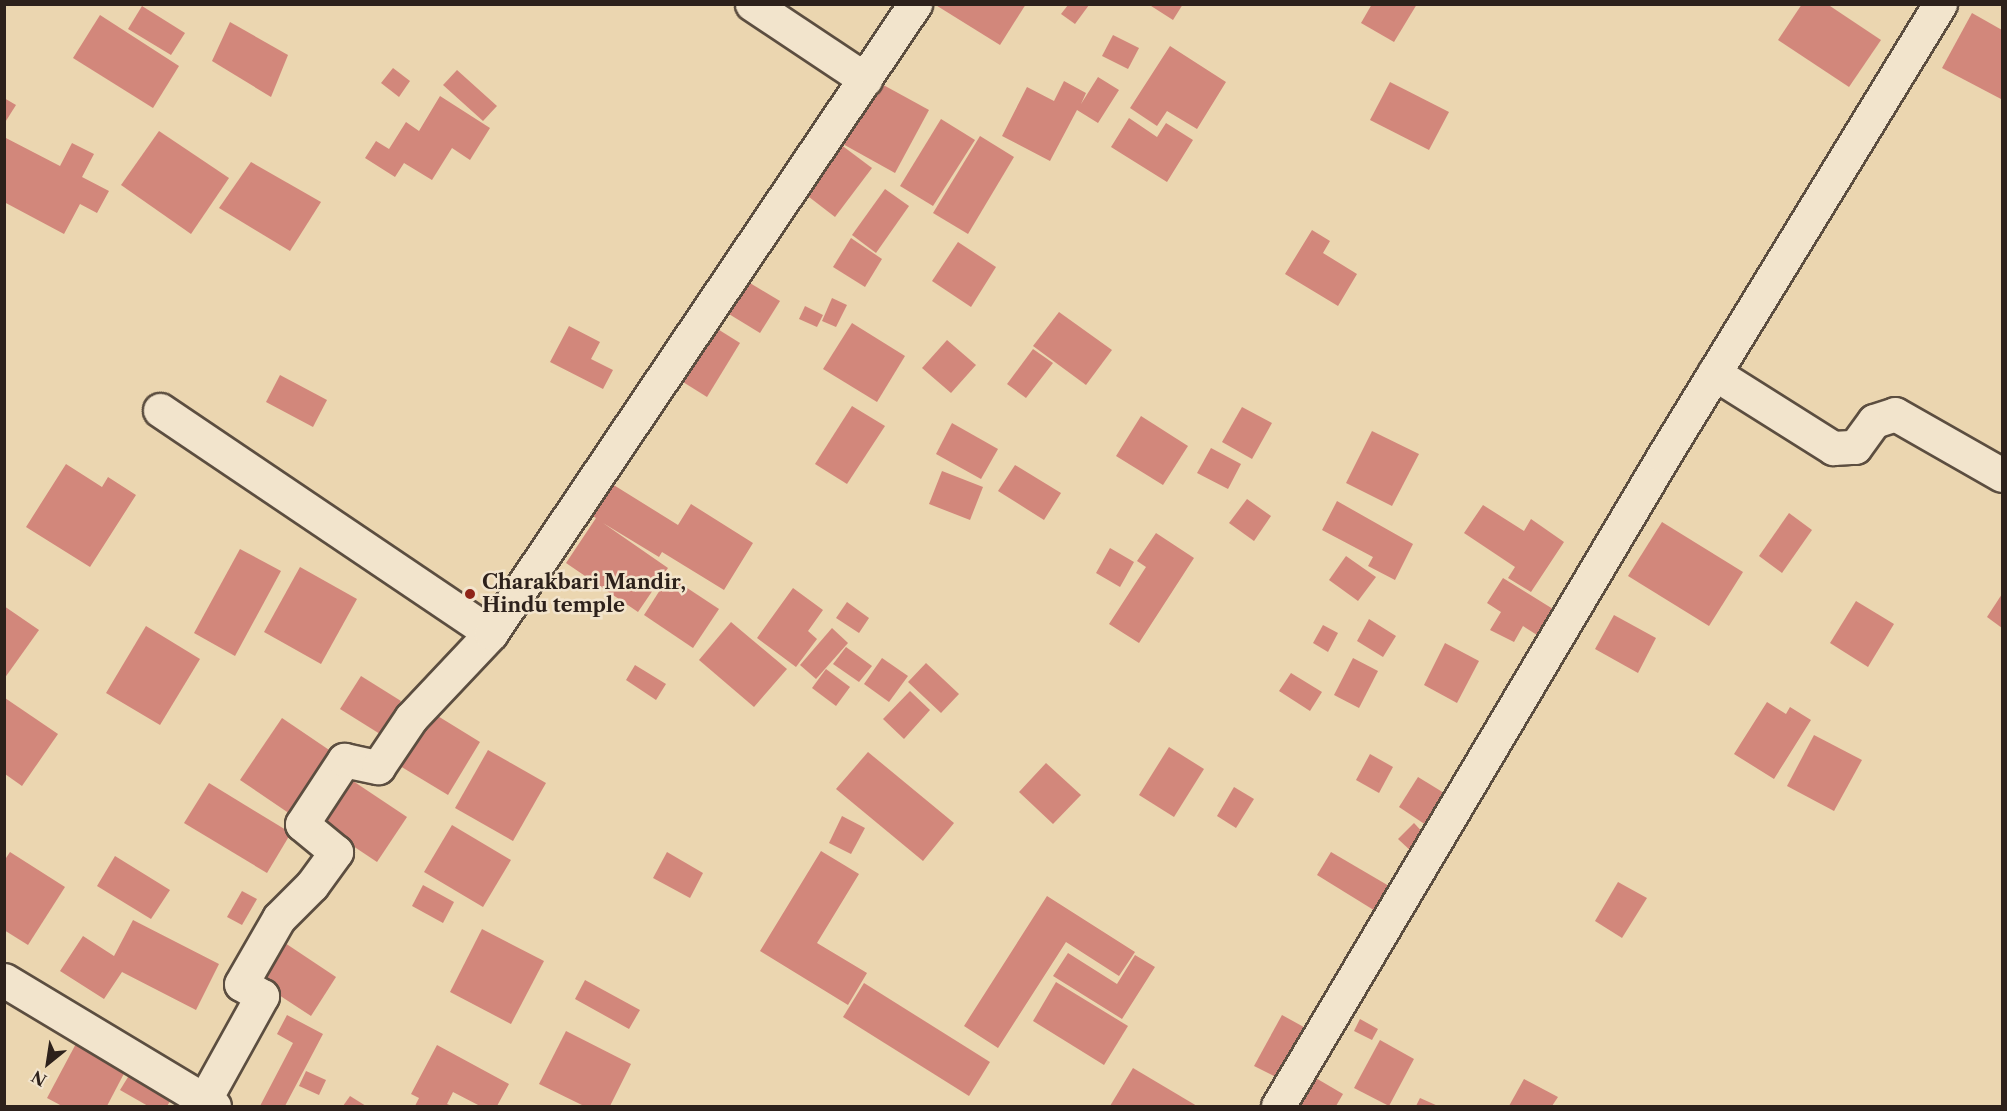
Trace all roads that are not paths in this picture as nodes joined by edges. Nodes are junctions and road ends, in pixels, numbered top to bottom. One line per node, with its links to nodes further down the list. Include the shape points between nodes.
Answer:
1 (752, 4): 4 (street)
2 (915, 4): 4 (street)
3 (1940, 4): 5 (street)
4 (866, 79): 8 (street)
5 (1714, 374): 7 (street, via 1833,448 1855,447 1874,421 1895,414); 11 (street)
6 (160, 410): 8 (street)
7 (2002, 475)
8 (491, 633): 10 (street, via 411,718 378,767 344,760 302,824 336,852 312,885 279,918 241,984 262,996)
9 (4, 980): 10 (street)
10 (206, 1105)
11 (1278, 1107)

